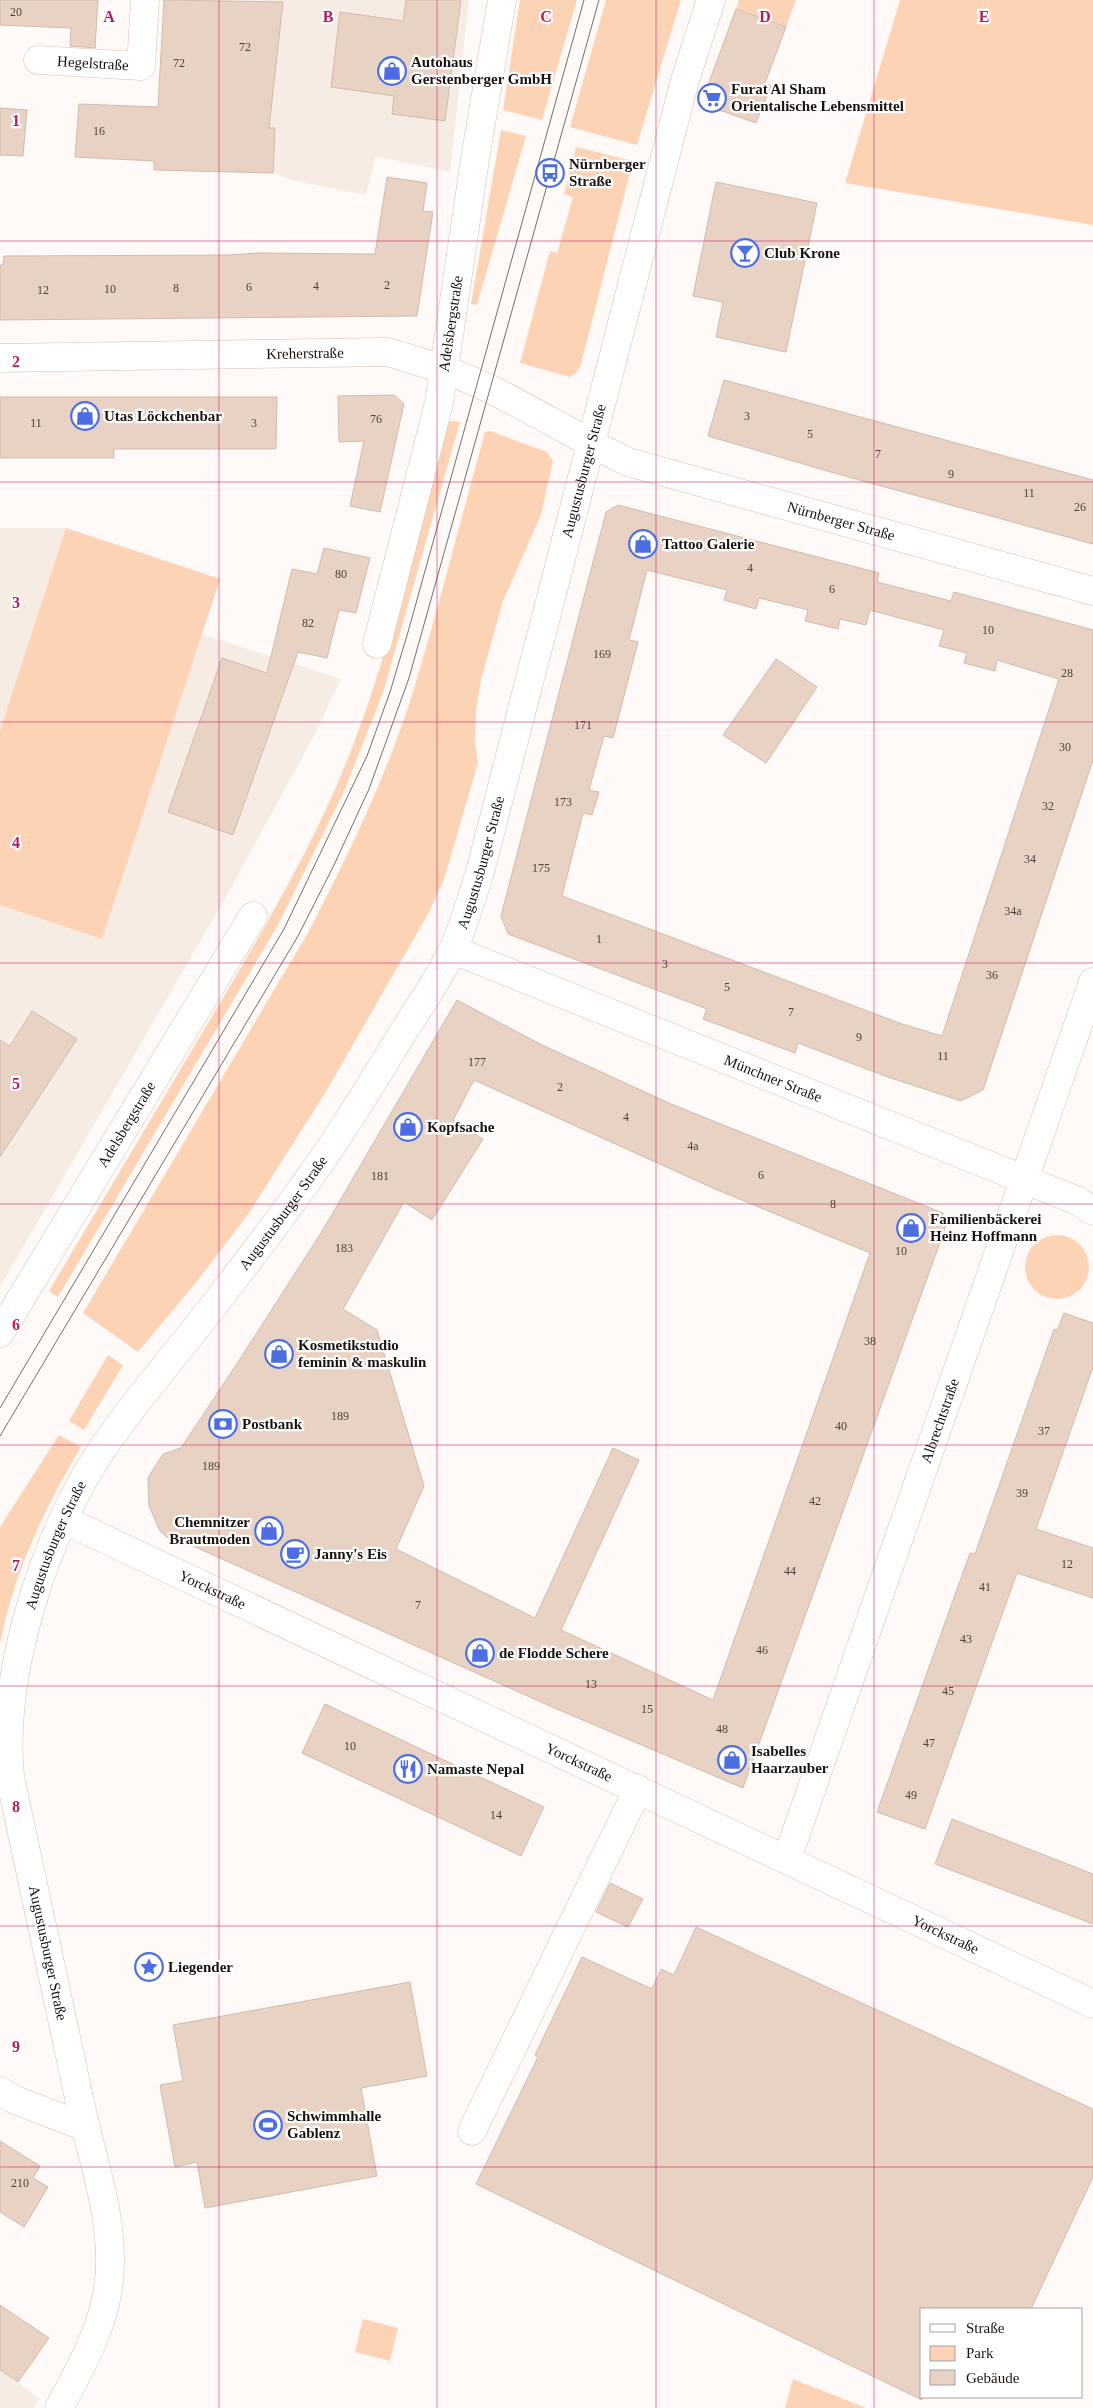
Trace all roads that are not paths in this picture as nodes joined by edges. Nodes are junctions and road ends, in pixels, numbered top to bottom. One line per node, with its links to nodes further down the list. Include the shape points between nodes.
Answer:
1 (145, 0): 4 (street, Hegelstraße, via 141,66)
2 (502, 0): 6 (street, Adelsbergstraße)
3 (711, 0): 7 (street, Augustusburger Straße, via 685,80)
4 (38, 60)
5 (0, 358): 6 (street, Kreherstraße, via 388,352)
6 (445, 370): 7 (street, Kreherstraße, via 491,389); 9 (street, Adelsbergstraße)
7 (590, 444): 8 (street, Nürnberger Straße, via 628,462); 11 (street, Augustusburger Straße, via 481,868)
8 (1093, 591)
9 (376, 644)
10 (253, 916): 15 (street, Adelsbergstraße)
11 (453, 950): 13 (street, Münchner Straße); 16 (street, Augustusburger Straße, via 316,1169 104,1446)
12 (1093, 982): 13 (street, Albrechtstraße)
13 (1024, 1179): 14 (street, Münchner Straße); 19 (street, Albrechtstraße)
14 (1093, 1210)
15 (0, 1333)
16 (64, 1520): 17 (street, Augustusburger Straße, via 36,1584 20,1645 9,1712); 18 (street, Yorckstraße)
17 (5, 1777): 22 (street, Augustusburger Straße)
18 (638, 1789): 19 (street, Yorckstraße); 23 (street)
19 (787, 1859): 20 (street, Yorckstraße)
20 (1093, 2004)
21 (0, 2091): 22 (street)
22 (85, 2127): 24 (street, Augustusburger Straße, via 107,2218 110,2263 105,2306 88,2353)
23 (472, 2131)
24 (59, 2408)

